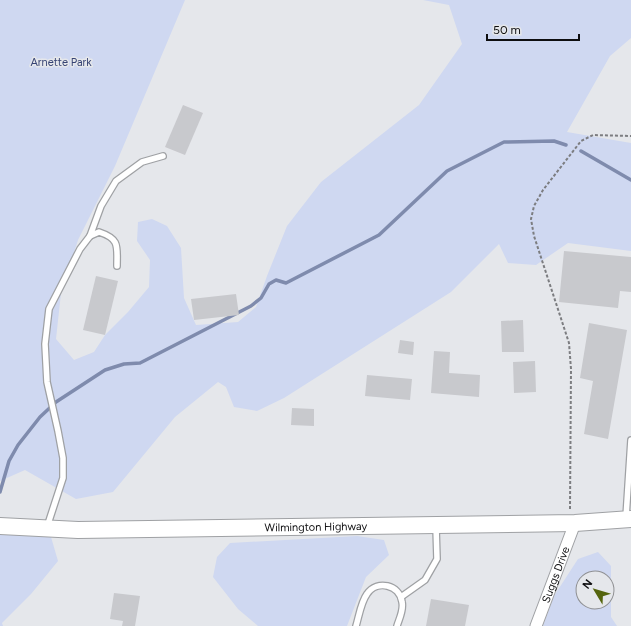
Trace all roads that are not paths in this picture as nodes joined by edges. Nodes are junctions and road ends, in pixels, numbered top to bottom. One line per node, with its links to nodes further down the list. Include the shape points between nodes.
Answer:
1 (163, 156): 2 (lane, via 142,162 116,180 101,206)
2 (90, 236): 3 (lane, via 99,232 109,235 117,245); 9 (lane, via 80,249 49,309 45,344 47,382 63,458 63,478)
3 (117, 266)
4 (631, 440): 5 (lane)
5 (628, 519): 6 (street, Wilmington Highway)
6 (572, 523): 7 (street, Wilmington Highway); 13 (street, Suggs Drive)
7 (436, 524): 9 (street, Wilmington Highway); 10 (lane, via 437,559 425,580)
8 (0, 526): 9 (street, Wilmington Highway)
9 (46, 529)
10 (401, 597): 11 (lane, via 392,587 372,588 364,600); 12 (lane, via 403,604)
11 (356, 626)
12 (397, 626)
13 (536, 626)

